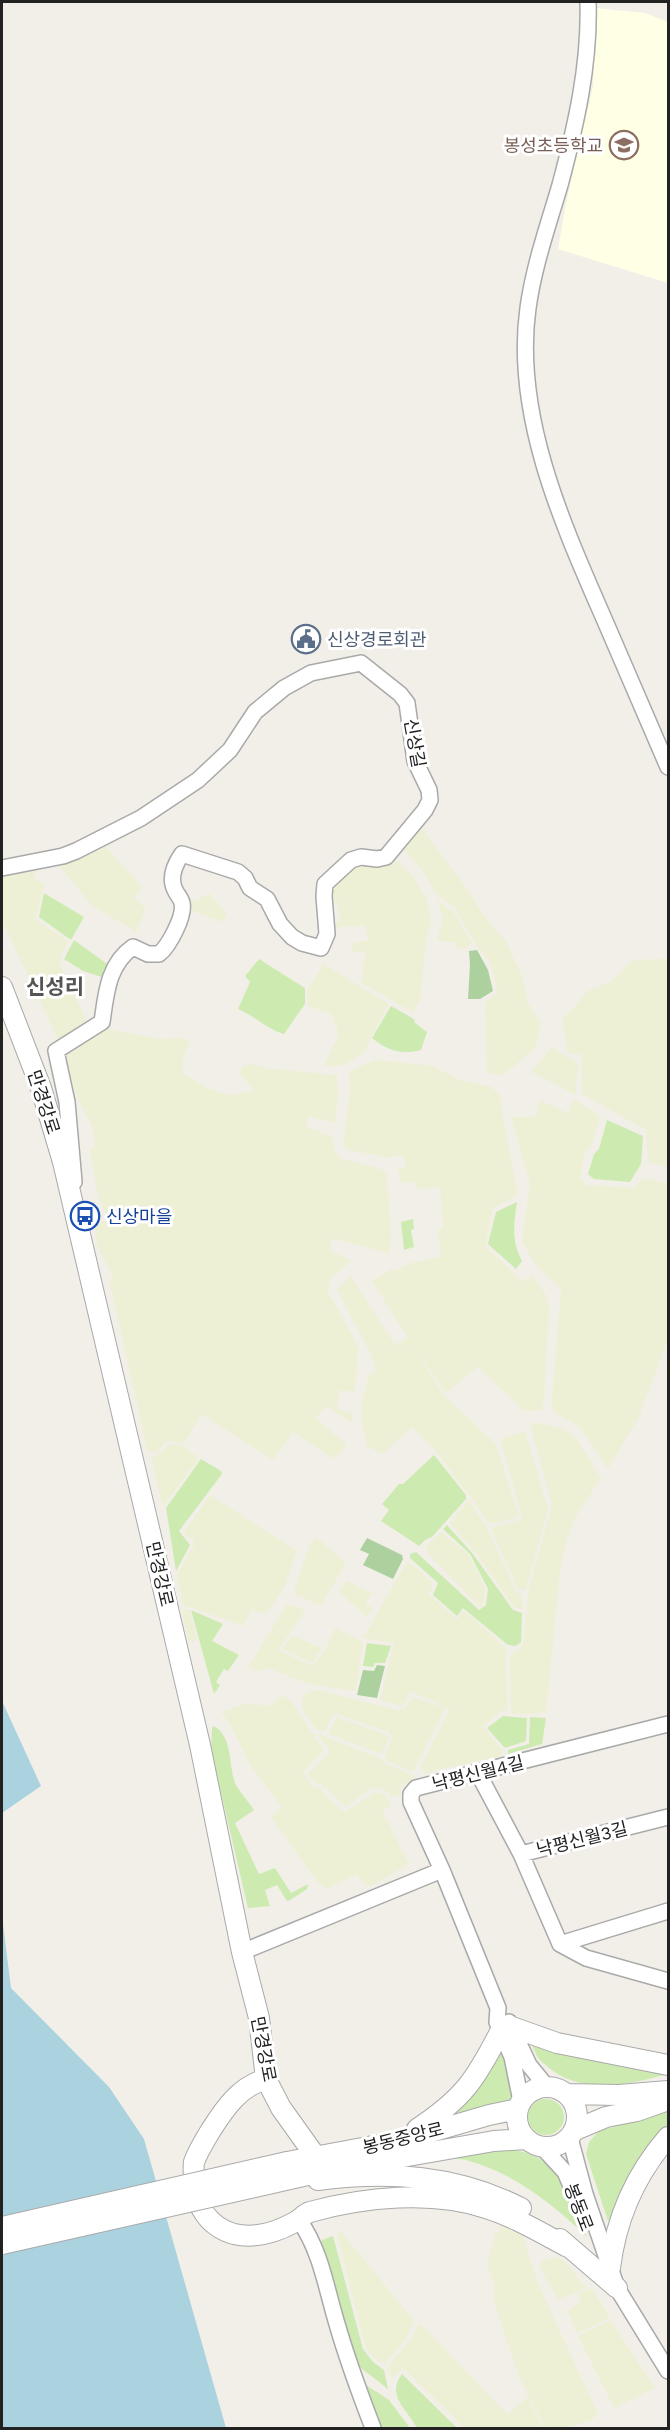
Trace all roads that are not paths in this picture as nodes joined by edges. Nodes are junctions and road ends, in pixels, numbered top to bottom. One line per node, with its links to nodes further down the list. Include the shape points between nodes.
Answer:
1 (588, 2): 2 (street, via 587,47 579,102 530,298 525,340 527,370 537,432 571,540)
2 (669, 767)
3 (2, 868): 5 (street, 신상길, via 69,853 160,806 198,780 230,750 255,712 284,688 311,673 361,663 407,703 415,761 430,800 386,857 351,860 326,884 327,934 321,948 292,937 267,899 250,888 238,872 182,854 172,876 183,909 168,946 159,954 148,954 133,946 125,952 108,981 102,1022 56,1051 72,1142)
4 (2, 987): 5 (street, 만경강로, via 40,1088)
5 (76, 1215): 13 (street, 만경강로, via 200,1745)
6 (669, 1724): 7 (street, 낙평신월4길)
7 (478, 1773): 9 (street); 10 (street, 낙평신월4길, via 416,1788 411,1794 411,1802)
8 (669, 1817): 9 (street, 낙평신월3길)
9 (521, 1854): 12 (street, 낙평신월3길)
10 (442, 1870): 13 (street); 15 (street, 낙평신월4길, via 498,2008 507,2016)
11 (669, 1911): 12 (street)
12 (560, 1944): 14 (street, via 586,1958)
13 (242, 1952): 17 (street, 만경강로, via 259,2018)
14 (669, 1981)
15 (507, 2029): 16 (street); 18 (street, 낙평신월4길); 22 (street, 낙평신월4길); 25 (street, via 467,2089 442,2113)
16 (669, 2065)
17 (266, 2079): 27 (street, 만경강로, via 301,2139); 29 (street, via 240,2092 216,2122 194,2164 195,2195 207,2218 220,2229 236,2234 278,2231)
18 (548, 2087): 20 (street); 22 (street, 봉동중앙로, via 537,2089)
19 (669, 2091): 20 (street)
20 (567, 2094): 23 (street, via 577,2110)
21 (669, 2100): 23 (street, 봉동중앙로, via 606,2117)
22 (519, 2105): 25 (street, 봉동중앙로); 26 (street, via 519,2130)
23 (572, 2134): 26 (street, 봉동중앙로, via 562,2144); 33 (street, 봉동로, via 585,2194)
24 (669, 2138): 33 (street, via 640,2174 622,2211)
25 (400, 2140): 27 (street, 봉동중앙로)
26 (534, 2144): 27 (street, 봉동중앙로, via 495,2141); 33 (street, 봉동로, via 556,2160 574,2189 596,2253)
27 (308, 2173): 28 (street, via 338,2187); 29 (street); 30 (street, bridge); 31 (street, bridge); 32 (street, via 421,2177 477,2188 530,2213)
28 (394, 2199): 29 (street); 32 (street, via 442,2199 476,2205 522,2222)
29 (303, 2216): 36 (street, via 349,2364)
30 (2, 2227)
31 (2, 2244)
32 (568, 2247): 34 (street)
33 (610, 2268): 34 (street, 봉동로)
34 (617, 2288): 35 (street, 봉동로)
35 (669, 2371)
36 (374, 2428)

